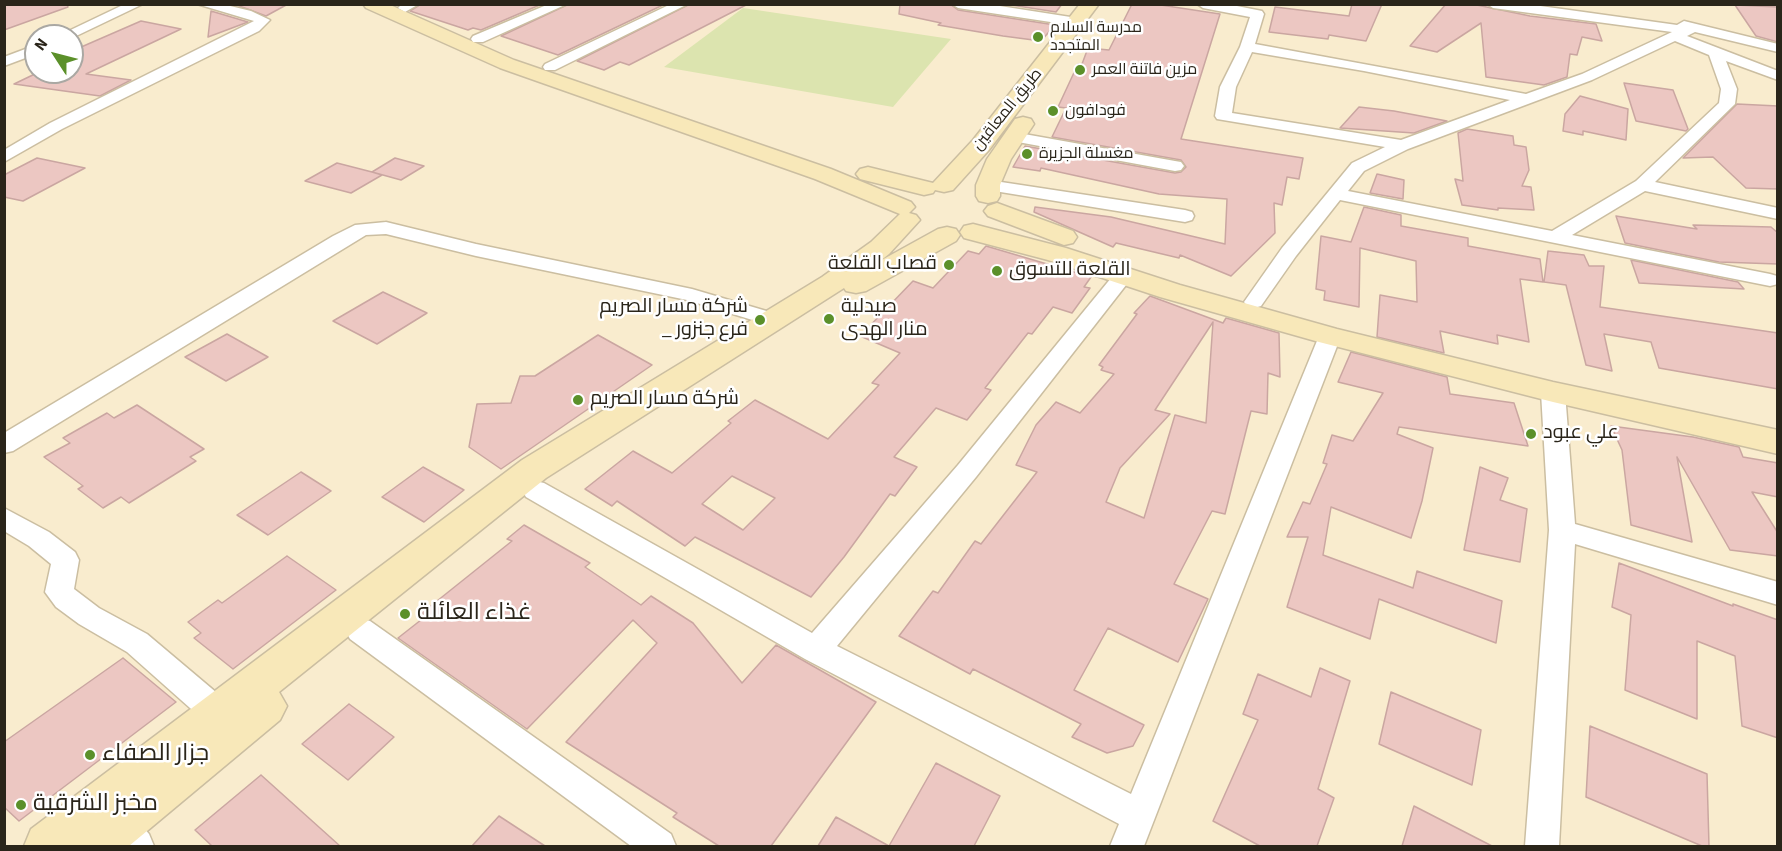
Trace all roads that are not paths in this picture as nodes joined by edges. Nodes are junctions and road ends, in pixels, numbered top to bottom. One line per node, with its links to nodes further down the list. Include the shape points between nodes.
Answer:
1 (137, 4): 15 (street)
2 (203, 4): 32 (street, via 263,21 56,126)
3 (372, 4): 38 (street, via 507,64 813,170)
4 (561, 4): 19 (street)
5 (682, 4): 27 (street)
6 (958, 4): 16 (street)
7 (1090, 4): 16 (street, طريق المعاقين)
8 (1110, 4): 30 (street, طريق المعاقين)
9 (1203, 4): 14 (street)
10 (1493, 4): 18 (street)
11 (1600, 4): 18 (street)
12 (103, 6): 15 (street)
13 (405, 6): 19 (street)
14 (1259, 9): 21 (street)
15 (124, 10): 17 (street)
16 (1077, 22): 35 (street, طريق المعاقين, via 987,137)
17 (84, 28)
18 (1685, 31): 23 (street); 24 (street); 29 (street, via 1587,77)
19 (478, 39): 27 (street)
20 (4, 45): 22 (street)
21 (1247, 47): 29 (street); 31 (street, via 1228,87 1223,116)
22 (24, 48)
23 (1778, 48)
24 (1715, 52): 28 (street); 34 (street, via 1729,89 1727,104)
25 (24, 54): 26 (street)
26 (4, 62)
27 (550, 67): 35 (street, via 786,149)
28 (1778, 76)
29 (1528, 99): 31 (street)
30 (1012, 137): 33 (street); 37 (street, طريق المعاقين, via 999,159)
31 (1402, 146): 36 (street, via 1358,167)
32 (4, 157)
33 (1176, 166)
34 (1642, 185): 39 (street); 42 (street)
35 (934, 187): 37 (street, via 969,188); 38 (street, طريق المعاقين, via 906,200)
36 (1335, 194): 42 (street); 45 (street)
37 (991, 198): 40 (street); 41 (street, via 990,223); 45 (street, via 1122,261)
38 (905, 213): 41 (street, via 923,230); 46 (street, طريق المعاقين, via 880,248)
39 (1778, 214)
40 (1185, 216)
41 (960, 233): 43 (street, via 1057,254); 52 (street, via 831,299 709,374)
42 (1556, 237): 44 (street)
43 (1123, 276): 47 (street); 57 (street, via 967,471)
44 (1770, 280)
45 (1254, 302): 49 (street, via 1439,353)
46 (772, 320): 51 (street, via 693,295 386,228 362,230); 58 (street, طريق المعاقين, via 534,469)
47 (1330, 336): 48 (street); 59 (street)
48 (1553, 392): 50 (street); 54 (street)
49 (1778, 429)
50 (1778, 442)
51 (4, 445)
52 (535, 490): 56 (street); 57 (street)
53 (4, 518): 58 (street, via 64,560 59,592 66,599 137,643)
54 (1562, 530): 55 (street); 64 (street)
55 (1778, 594)
56 (360, 630): 60 (street); 62 (street)
57 (816, 650): 59 (street)
58 (219, 714): 61 (street, طريق المعاقين)
59 (1138, 816): 63 (street)
60 (116, 839)
61 (48, 846)
62 (658, 846)
63 (1126, 846)
64 (1542, 846)

